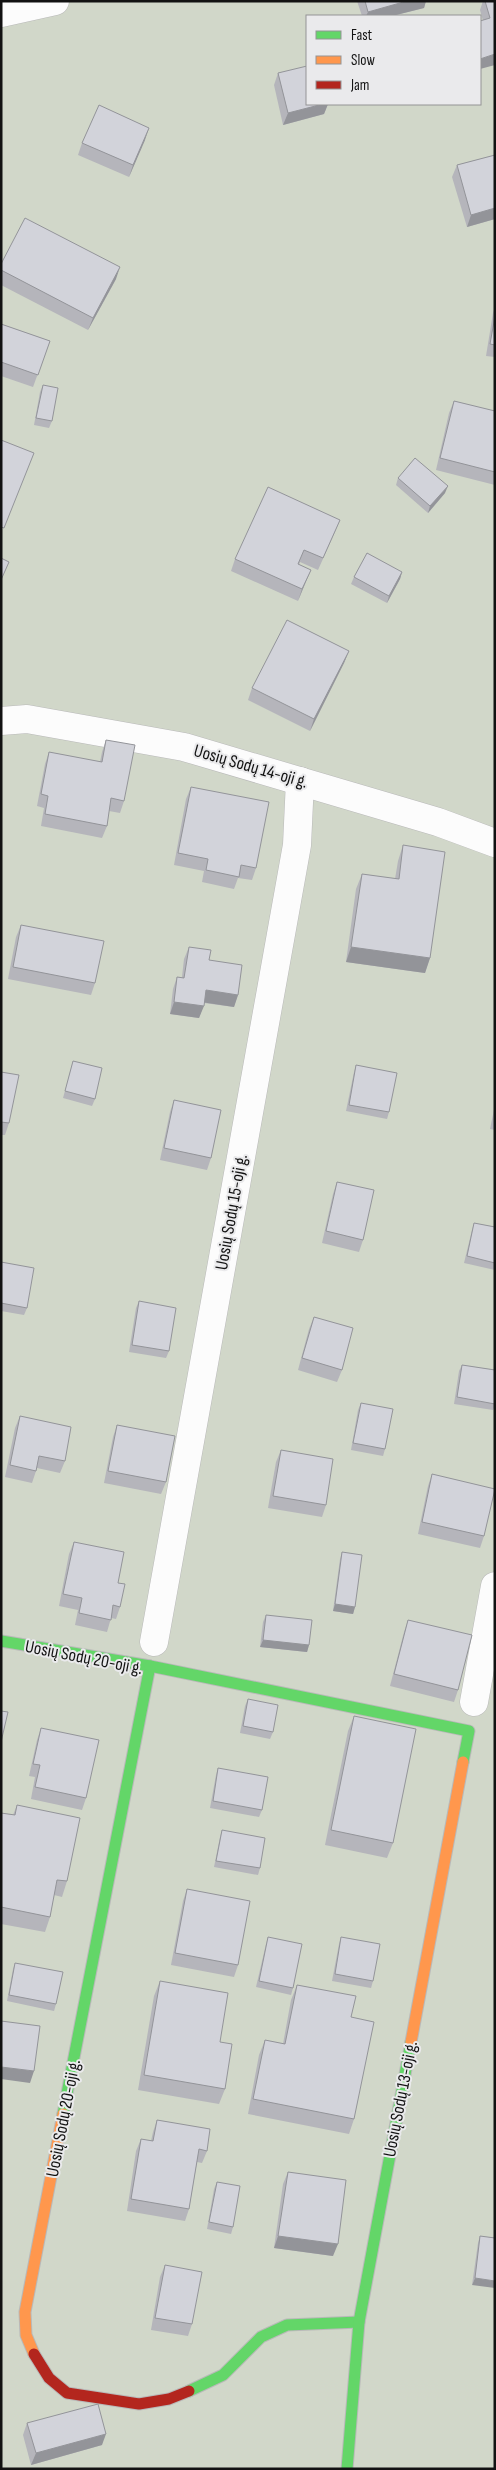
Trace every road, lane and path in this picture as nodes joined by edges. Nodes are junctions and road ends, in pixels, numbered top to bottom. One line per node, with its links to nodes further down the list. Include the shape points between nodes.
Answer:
1 (55, 1): 2 (street)
2 (1, 13)
3 (1, 721): 4 (street, Uosių Sodų 14-oji g., via 27,719 184,747)
4 (300, 781): 5 (street, Uosių Sodų 14-oji g., via 438,822); 8 (street, Uosių Sodų 15-oji g., via 297,845)
5 (495, 843)
6 (495, 1586): 9 (street)
7 (1, 1641): 8 (street, Uosių Sodų 20-oji g.)
8 (152, 1654): 10 (street, Uosių Sodų 13-oji g., via 469,1731); 10 (street, Uosių Sodų 20-oji g., via 25,2312 26,2335 49,2378 67,2393 139,2404 168,2399 223,2375 261,2337 287,2325)
9 (474, 1702)
10 (359, 2322): 11 (street, Uosių Sodų 13-oji g.)
11 (347, 2469)

